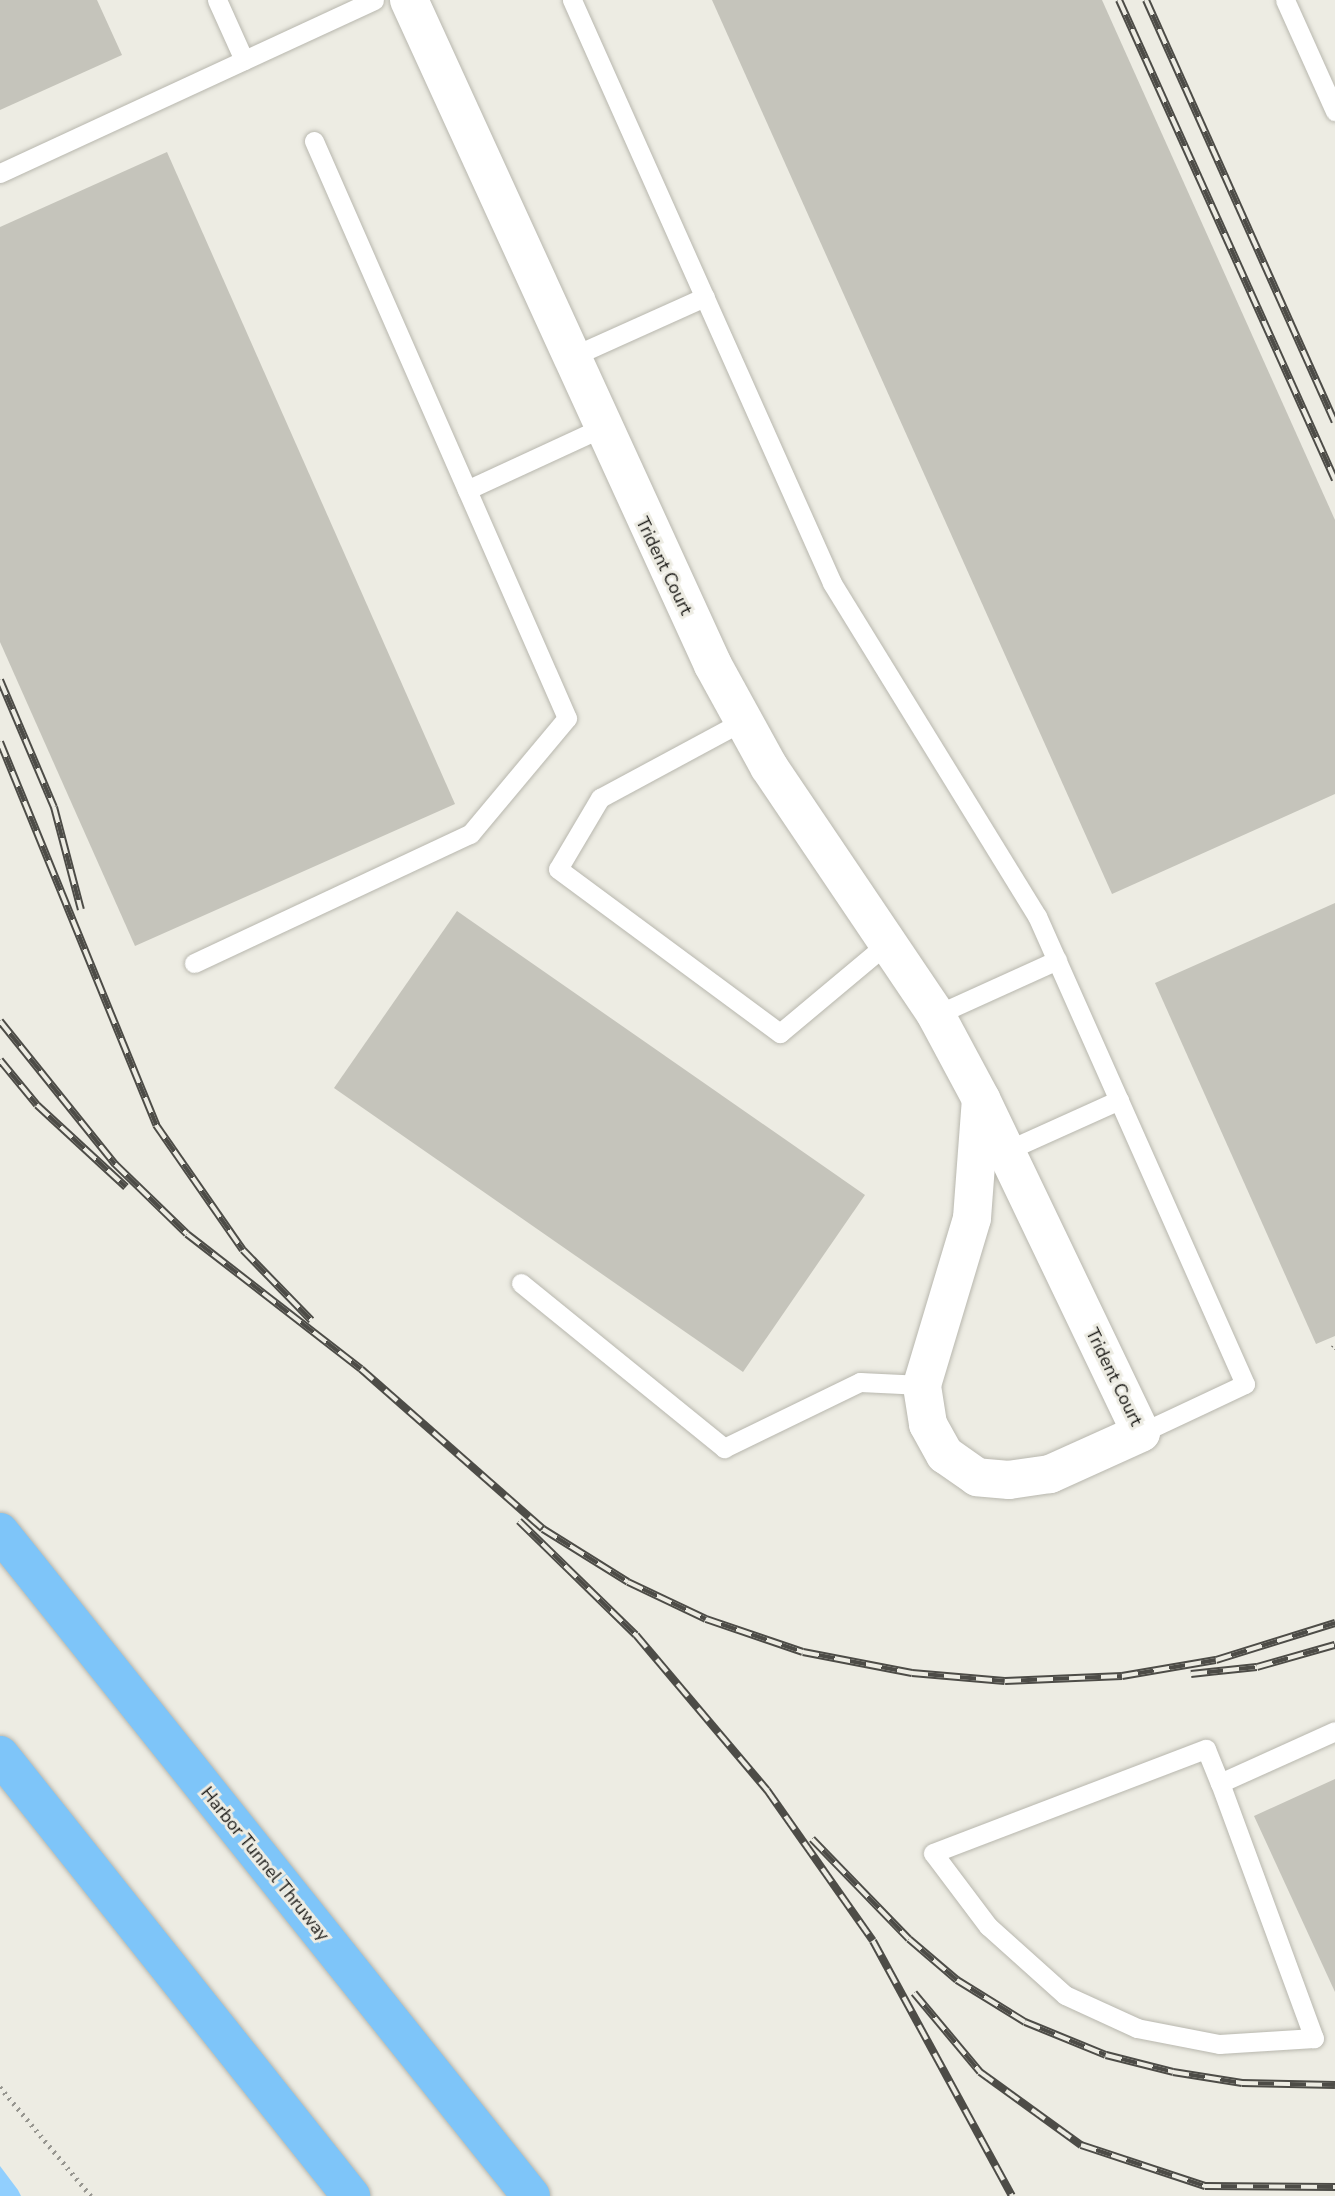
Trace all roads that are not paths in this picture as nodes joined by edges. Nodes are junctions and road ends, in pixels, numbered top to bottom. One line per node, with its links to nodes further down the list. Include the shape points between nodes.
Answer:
1 (217, 0): 6 (lane)
2 (374, 0): 6 (lane)
3 (409, 0): 11 (street, Trident Court)
4 (572, 0): 10 (lane)
5 (1285, 0): 7 (lane)
6 (244, 60): 9 (lane)
7 (1335, 111)
8 (314, 141): 13 (lane)
9 (0, 173)
10 (705, 297): 11 (lane); 16 (lane, via 832,583 1037,915)
11 (569, 358): 12 (street, Trident Court)
12 (601, 428): 13 (lane); 14 (street, Trident Court)
13 (467, 490): 17 (lane, via 567,718 470,834)
14 (743, 721): 15 (street, Trident Court); 15 (lane, via 600,798 558,869 780,1033)
15 (890, 941): 18 (street, Trident Court)
16 (1057, 960): 18 (lane); 20 (lane)
17 (194, 963)
18 (936, 1015): 19 (street, Trident Court)
19 (981, 1099): 21 (street, Trident Court); 23 (street, Trident Court, via 972,1218)
20 (1119, 1100): 21 (lane); 24 (lane, via 1245,1384)
21 (1006, 1151): 24 (street, Trident Court)
22 (521, 1283): 23 (lane, via 724,1448 860,1382)
23 (922, 1385): 24 (street, Trident Court, via 928,1424 945,1455 977,1477 1050,1474)
24 (1142, 1433)
25 (0, 1532): 30 (highway, Harbor Tunnel Thruway)
26 (1335, 1731): 28 (lane)
27 (0, 1755): 29 (highway)
28 (1220, 1783): 28 (lane, via 1206,1749 933,1853 988,1926 1065,1995 1137,2028 1219,2044 1314,2038)
29 (351, 2196)
30 (531, 2196)

